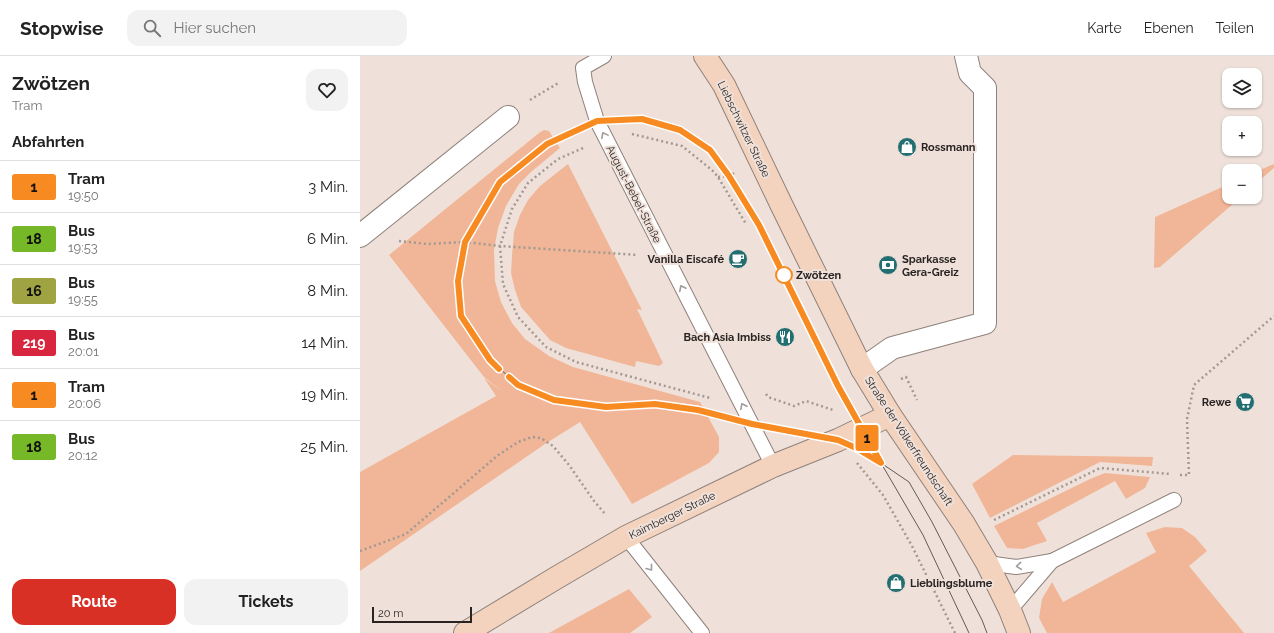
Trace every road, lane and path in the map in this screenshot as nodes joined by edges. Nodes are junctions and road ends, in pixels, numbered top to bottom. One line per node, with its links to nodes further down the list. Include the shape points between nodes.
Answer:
1 (604, 56): 4 (lane)
2 (705, 56): 8 (main road, Liebschwitzer Straße, via 724,85)
3 (966, 56): 15 (street, via 970,73 985,88 985,323 892,348)
4 (583, 68): 5 (path, via 532,99); 6 (lane, August-Bebel-Straße, one-way to 4, via 597,121)
5 (508, 118): 10 (street)
6 (606, 138): 12 (path, via 558,159 528,182 512,209); 13 (lane, August-Bebel-Straße)
7 (634, 140): 9 (path, via 630,133 682,146 718,177)
8 (780, 204): 15 (main road, Straße der Völkerfreundschaft)
9 (746, 224)
10 (360, 236)
11 (397, 241): 12 (path, via 427,244 465,242)
12 (500, 246): 13 (path); 17 (path, via 503,284 518,317 546,347 576,362)
13 (666, 256): 17 (lane, August-Bebel-Straße, one-way to 13)
14 (1274, 316): 23 (path, via 1194,384 1187,419 1188,475 1100,468)
15 (862, 369): 19 (main road, Straße der Völkerfreundschaft)
16 (763, 391): 18 (path, via 768,397 794,406 806,401 833,410)
17 (744, 406): 21 (lane, August-Bebel-Straße)
18 (837, 408)
19 (890, 415): 20 (main road, Kaimberger Straße); 27 (main road, Straße der Völkerfreundschaft, via 964,524)
20 (838, 440): 21 (main road, Kaimberger Straße); 31 (path, via 883,494)
21 (773, 466): 24 (main road, Kaimberger Straße)
22 (1174, 500): 26 (lane)
23 (994, 520)
24 (626, 537): 25 (path, via 594,501 554,446 541,438 532,437 518,442 497,456 406,534); 29 (main road, Kaimberger Straße); 30 (lane, one-way to 30)
25 (360, 551)
26 (1052, 561): 27 (lane, one-way to 27, via 1016,567); 28 (lane)
27 (987, 563): 28 (main road, Straße der Völkerfreundschaft)
28 (1010, 610): 32 (main road, Straße der Völkerfreundschaft)
29 (465, 633)
30 (702, 633)
31 (955, 633)
32 (1019, 633)

